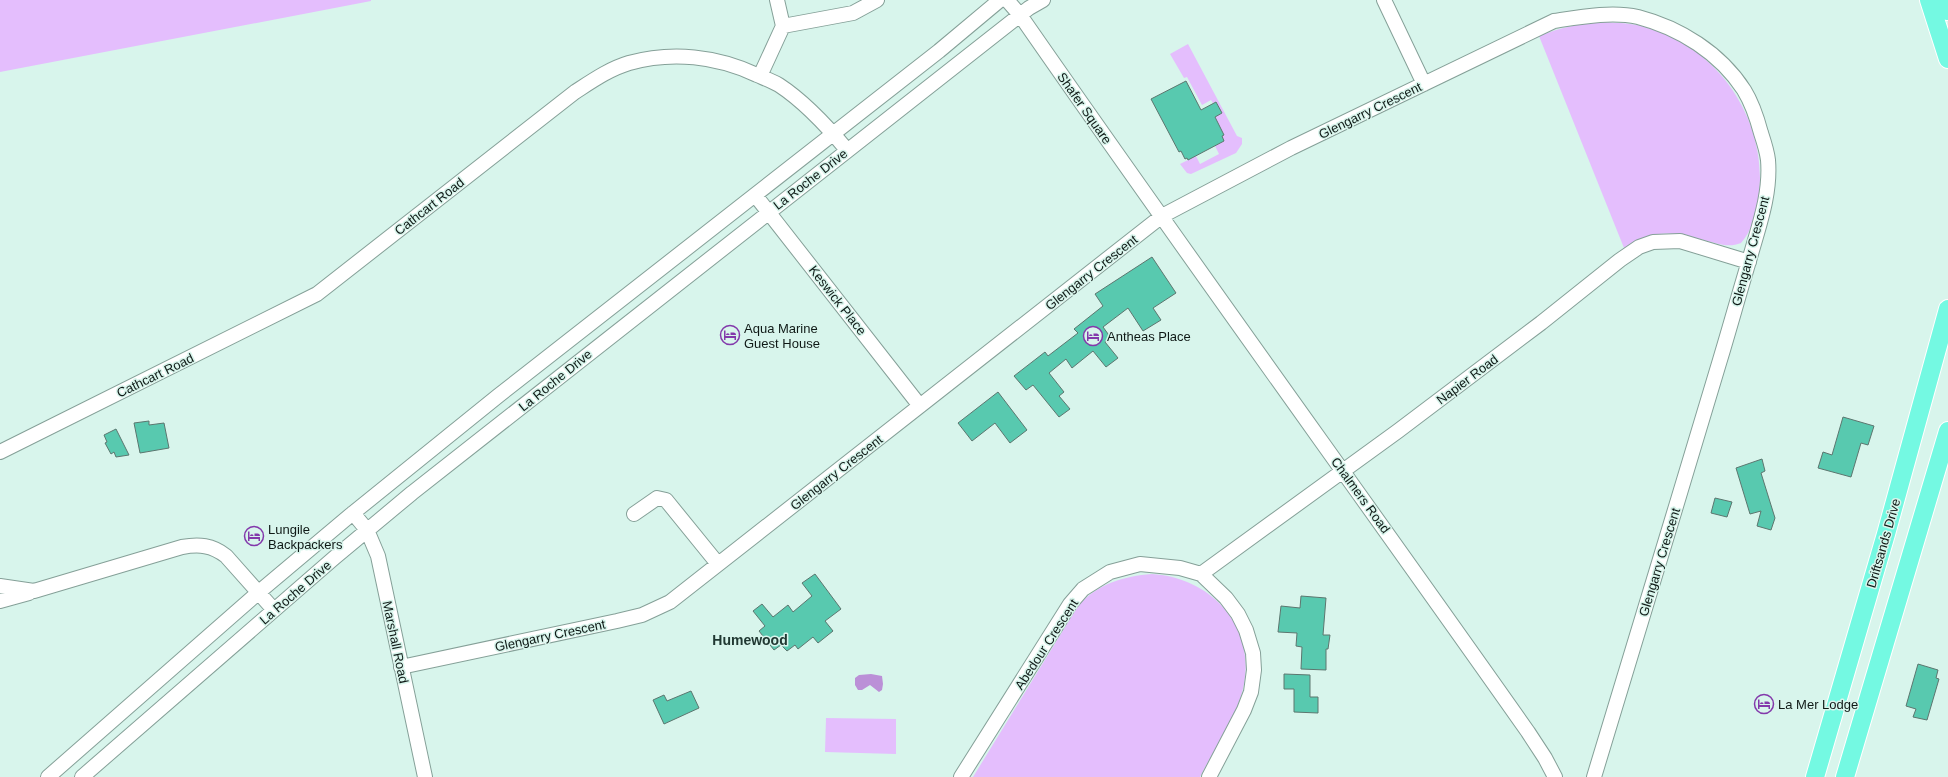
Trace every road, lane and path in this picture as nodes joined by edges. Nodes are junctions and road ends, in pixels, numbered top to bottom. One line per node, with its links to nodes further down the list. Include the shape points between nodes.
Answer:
1 (777, 0): 11 (street)
2 (877, 0): 11 (street, via 853,13)
3 (1000, 0): 15 (street, La Roche Drive, via 939,51)
4 (1007, 0): 10 (street, Shafer Square)
5 (1043, 0): 10 (street, La Roche Drive)
6 (1384, 0): 14 (street)
7 (1929, 0): 12 (main road)
8 (1944, 0): 9 (main road)
9 (1948, 11)
10 (1020, 15): 16 (street, La Roche Drive); 19 (street, Shafer Square)
11 (783, 26): 13 (street)
12 (1948, 59)
13 (760, 76): 15 (street, Cathcart Road, via 798,99); 24 (street, Cathcart Road, via 718,60 694,57 663,57 629,63 605,73 575,92 317,294)
14 (1424, 84): 19 (street, Glengarry Crescent, via 1290,148); 20 (street, Glengarry Crescent, via 1554,20 1595,15 1636,17 1671,28 1705,49 1734,78 1744,90 1759,123 1768,159 1768,177 1765,203)
15 (832, 133): 16 (street, Cathcart Road); 17 (street, La Roche Drive)
16 (847, 150): 18 (street, La Roche Drive)
17 (755, 195): 18 (street, Keswick Place); 26 (street, La Roche Drive)
18 (769, 212): 22 (street, Keswick Place); 28 (street, La Roche Drive)
19 (1162, 216): 22 (street, Glengarry Crescent); 25 (street, Chalmers Road)
20 (1749, 262): 25 (street, Napier Road, via 1680,241 1653,242 1639,247); 43 (street, Glengarry Crescent)
21 (1948, 309): 44 (main road, Driftsands Drive)
22 (920, 406): 29 (street, Glengarry Crescent)
23 (1948, 431): 45 (main road)
24 (0, 452)
25 (1343, 470): 30 (street, Napier Road); 42 (street, Chalmers Road, via 1546,758)
26 (353, 513): 28 (street, Marshall Road); 33 (street, La Roche Drive)
27 (634, 514): 29 (street, via 657,498 666,500)
28 (367, 530): 35 (street, La Roche Drive); 36 (street, Marshall Road, via 378,556)
29 (718, 564): 36 (street, Glengarry Crescent, via 670,602 642,615)
30 (1201, 574): 40 (street, Abedour Crescent, via 1180,568 1140,564 1110,572 1083,589 1070,604); 41 (street, Abedour Crescent, via 1226,598 1238,614 1253,653 1254,670 1251,692 1244,710)
31 (0, 586): 32 (street)
32 (34, 591): 33 (street, via 196,544 216,549 226,556); 34 (street)
33 (259, 592): 35 (street); 37 (street, La Roche Drive)
34 (0, 601)
35 (274, 610): 38 (street, La Roche Drive)
36 (401, 667): 39 (street, Marshall Road)
37 (48, 777)
38 (82, 777)
39 (425, 777)
40 (961, 777)
41 (1209, 777)
42 (1555, 777)
43 (1594, 777)
44 (1815, 777)
45 (1845, 777)

